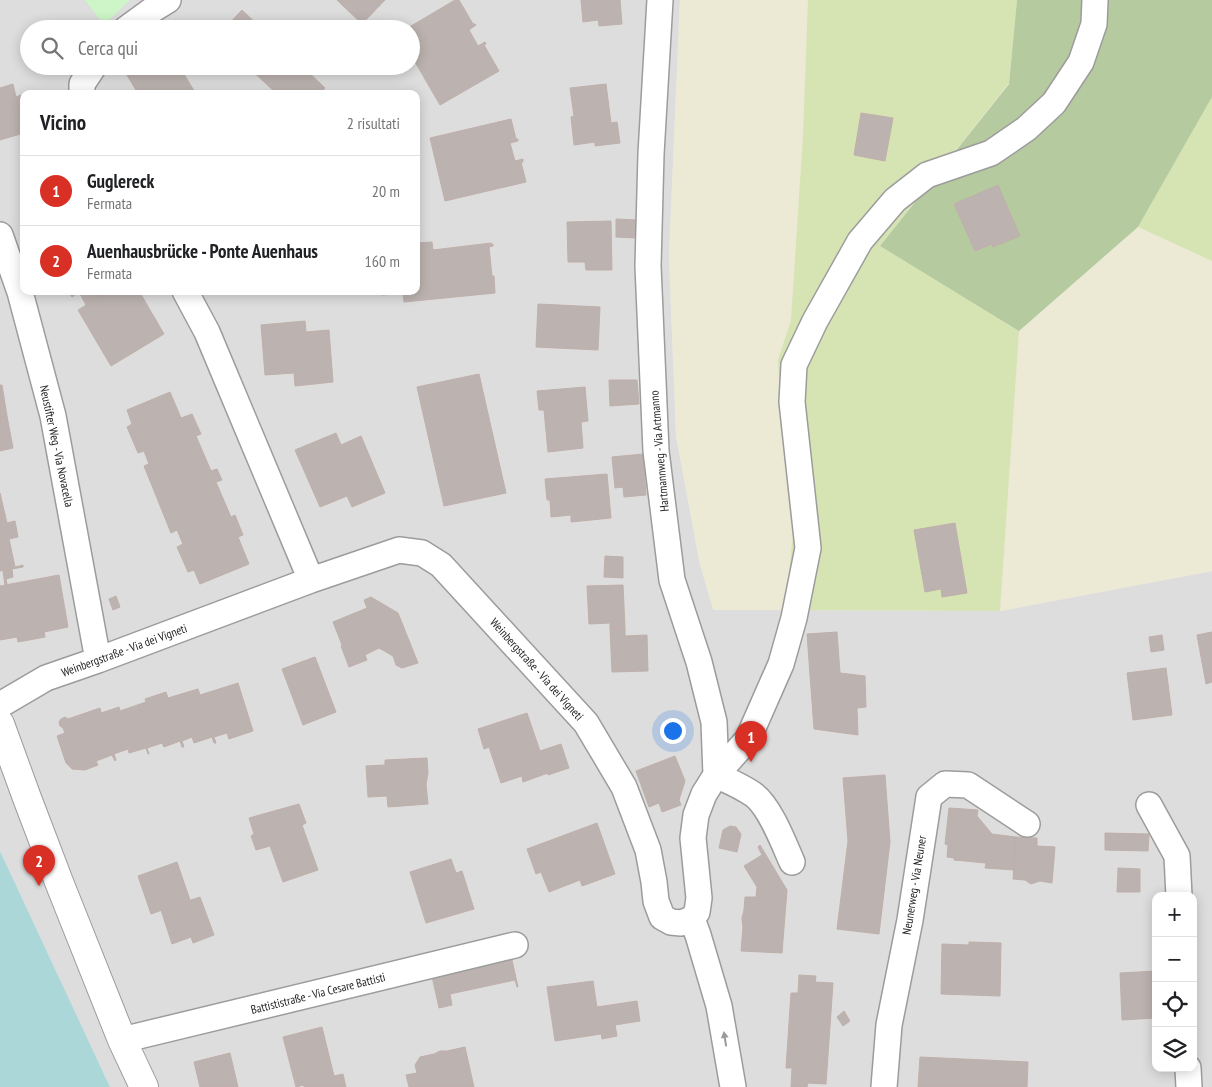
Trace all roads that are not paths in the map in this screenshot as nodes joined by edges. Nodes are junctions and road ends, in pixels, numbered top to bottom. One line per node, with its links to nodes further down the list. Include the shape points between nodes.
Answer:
1 (168, 0): 4 (street)
2 (660, 0): 15 (street, Hartmannweg - Via Artmanno, via 648,266 656,451 672,580 699,662 714,722)
3 (1095, 0): 15 (street, via 1094,24 1081,62 1054,103 1026,129 991,153 927,175 895,200 860,241 815,322 794,365 792,402 808,548 794,618 781,664 748,739)
4 (138, 20)
5 (88, 75): 6 (street)
6 (82, 90)
7 (0, 235): 8 (street, Neustifter Weg - Via Novacella)
8 (20, 292)
9 (21, 295): 12 (street, Neustifter Weg - Via Novacella, via 54,416)
10 (187, 295): 11 (street, via 207,332)
11 (311, 580): 12 (street, Weinbergstraße - Via dei Vigneti); 20 (street, Weinbergstraße - Via dei Vigneti, via 400,550 422,553 441,564 586,723 624,787 648,850 656,901 662,917 682,923)
12 (98, 660): 13 (street, Weinbergstraße - Via dei Vigneti, via 46,678)
13 (0, 705)
14 (0, 724): 22 (street)
15 (716, 775): 18 (street, via 756,796 768,812); 20 (street, via 696,814 693,838 699,898 697,912)
16 (1149, 805): 19 (street, via 1177,856)
17 (1027, 824): 26 (street, Neunerweg - Via Neuner, via 968,786 945,784 928,796 910,920 888,1025)
18 (792, 862)
19 (1179, 892)
20 (692, 919): 25 (street, one-way to 20, via 719,1006)
21 (515, 946): 22 (street, Battististraße - Via Cesare Battisti)
22 (122, 1040): 24 (street)
23 (1188, 1072): 27 (street)
24 (144, 1087)
25 (733, 1087)
26 (884, 1087)
27 (1189, 1087)

